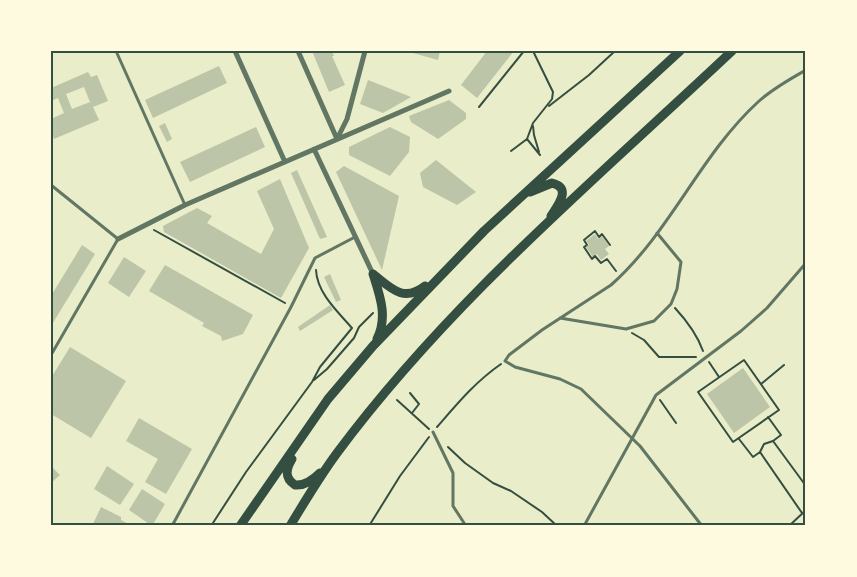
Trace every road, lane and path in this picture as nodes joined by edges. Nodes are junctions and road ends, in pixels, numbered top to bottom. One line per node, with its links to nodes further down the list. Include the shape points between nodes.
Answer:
1 (116, 51): 22 (lane)
2 (234, 51): 19 (street)
3 (298, 51): 15 (street)
4 (365, 51): 15 (street, via 347,119)
5 (524, 51): 12 (path)
6 (533, 51): 13 (path, via 553,92)
7 (615, 51): 13 (path)
8 (680, 51): 21 (main road)
9 (733, 51): 24 (main road)
10 (806, 70): 25 (lane, via 759,101 734,128)
11 (449, 91): 15 (street)
12 (479, 107)
13 (548, 107): 14 (path)
14 (534, 123): 16 (path); 16 (path, via 540,155)
15 (337, 139): 17 (street)
16 (527, 139): 18 (path)
17 (314, 149): 19 (street); 26 (street)
18 (510, 151)
19 (285, 162): 22 (street)
20 (51, 185): 27 (lane)
21 (519, 197): 24 (main road, via 547,184 560,186 560,201); 32 (main road)
22 (185, 205): 23 (street)
23 (145, 225): 27 (street); 35 (path)
24 (544, 227): 61 (main road, via 428,343)
25 (657, 233): 33 (lane); 34 (lane, via 681,262 677,290)
26 (355, 237): 29 (lane); 31 (street)
27 (118, 239): 42 (lane)
28 (610, 245): 33 (path, via 602,234 599,236 595,232 584,240 587,245 584,247 592,259 596,256 601,263 607,259)
29 (315, 258): 35 (lane); 38 (path, via 317,281)
30 (806, 263): 43 (lane, via 767,308)
31 (373, 274): 32 (main road, via 395,292 407,294 421,289); 41 (main road, via 383,318)
32 (441, 274): 41 (main road)
33 (621, 276): 36 (lane)
34 (671, 304): 39 (lane, via 654,321); 43 (path, via 688,322)
35 (292, 307): 65 (lane)
36 (559, 318): 39 (lane); 56 (lane, via 505,361 581,389)
37 (359, 326): 38 (path)
38 (352, 328): 46 (path)
39 (626, 329): 43 (path, via 644,340 659,357)
40 (354, 338): 46 (path)
41 (373, 346): 54 (main road, via 328,399)
42 (51, 355)
43 (706, 358): 45 (path); 49 (lane)
44 (784, 365): 47 (path)
45 (719, 377): 47 (path, via 744,360); 57 (path, via 698,392 733,442)
46 (312, 382): 66 (path)
47 (761, 384): 52 (path, via 779,410)
48 (410, 393): 51 (path, via 419,404)
49 (656, 395): 53 (path); 56 (lane)
50 (397, 400): 51 (path)
51 (412, 413): 55 (path)
52 (768, 417): 57 (path); 58 (path, via 782,435)
53 (676, 423)
54 (307, 430): 61 (main road, via 288,466 287,475 291,483 298,486 309,482); 67 (main road)
55 (433, 432): 69 (lane, via 453,473 453,506)
56 (632, 436): 71 (lane); 72 (lane)
57 (738, 438): 60 (path, via 752,457)
58 (773, 441): 60 (path, via 764,444); 62 (path)
59 (446, 445): 70 (path, via 465,463 542,512)
60 (760, 452): 64 (path)
61 (337, 453): 68 (main road)
62 (806, 486)
63 (806, 510): 64 (path)
64 (802, 513): 73 (path)
65 (172, 526)
66 (211, 526)
67 (240, 526)
68 (290, 526)
69 (466, 526)
70 (557, 526)
71 (584, 526)
72 (702, 526)
73 (789, 526)

